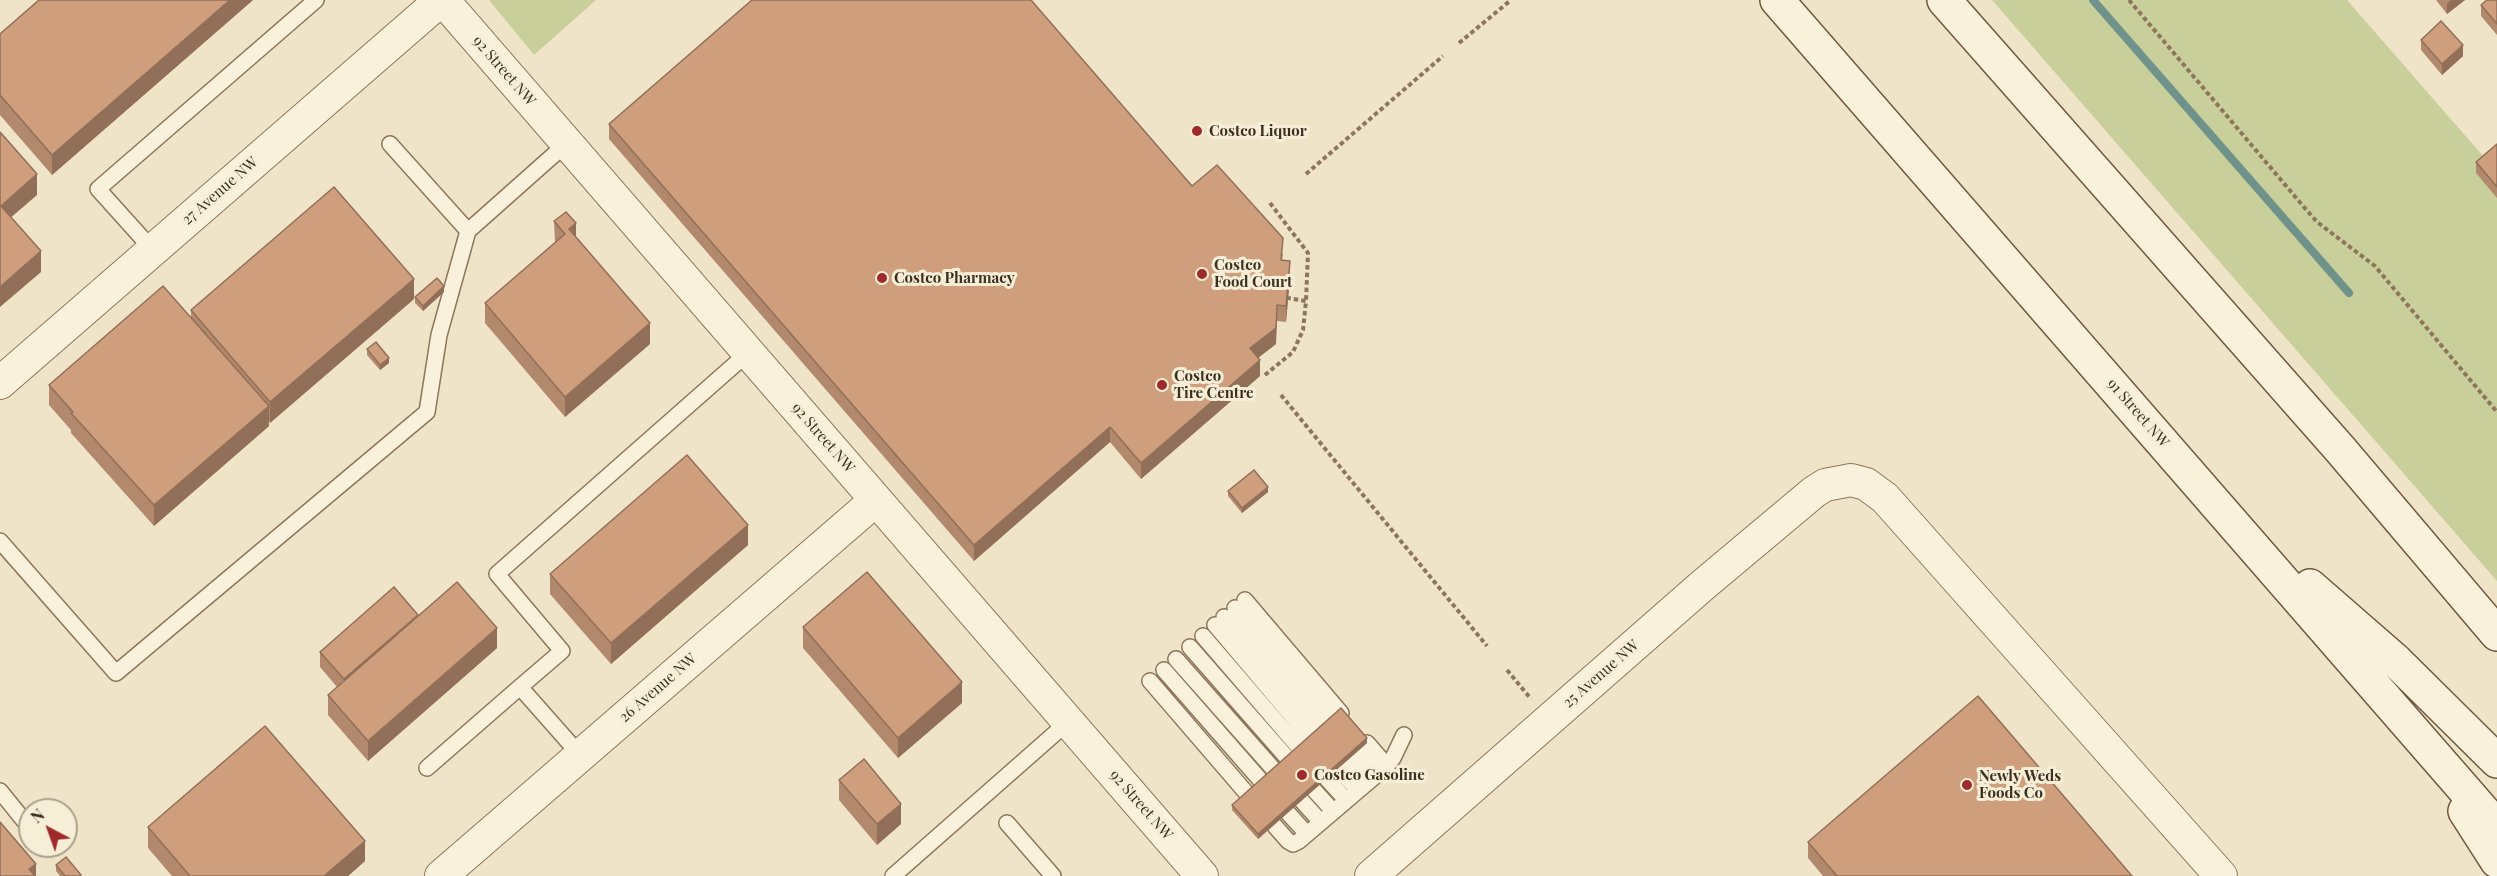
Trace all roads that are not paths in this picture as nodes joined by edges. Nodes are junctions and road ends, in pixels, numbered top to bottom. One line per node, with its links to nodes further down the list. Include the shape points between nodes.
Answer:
1 (316, 0): 8 (lane, via 99,189)
2 (442, 0): 6 (street, 92 Street NW); 8 (street, 27 Avenue NW)
3 (1777, 0): 12 (main road, 91 Street NW)
4 (1944, 0): 14 (main road, via 2332,440)
5 (390, 144): 7 (lane)
6 (566, 144): 7 (lane); 9 (street, 92 Street NW)
7 (468, 231): 13 (lane, via 439,336 427,412 116,673)
8 (152, 249): 10 (street, 27 Avenue NW)
9 (749, 352): 11 (street, 92 Street NW); 20 (lane, via 497,574 562,651)
10 (0, 383)
11 (876, 500): 21 (street, 92 Street NW); 25 (street, 26 Avenue NW)
12 (2222, 510): 22 (main road, 91 Street NW); 28 (main road, via 2395,660)
13 (0, 541)
14 (2497, 634)
15 (1203, 636): 23 (lane)
16 (1190, 647): 26 (lane)
17 (1176, 659): 30 (lane)
18 (1164, 670): 32 (lane)
19 (1150, 681): 35 (lane)
20 (520, 687): 25 (lane); 29 (lane)
21 (1068, 722): 47 (lane); 49 (street, 92 Street NW)
22 (2408, 724): 43 (main road, 91 Street NW); 45 (main road)
23 (1321, 731): 23 (lane, via 1230,612)
24 (1404, 735): 31 (lane, via 1394,758)
25 (580, 755): 46 (street, 26 Avenue NW)
26 (1289, 760)
27 (1348, 760): 31 (lane); 31 (lane); 31 (lane)
28 (2497, 761)
29 (427, 768)
30 (1276, 772)
31 (1367, 782): 37 (lane)
32 (1263, 783)
33 (1314, 790): 37 (lane)
34 (0, 791): 38 (lane)
35 (1249, 796)
36 (1302, 801): 40 (lane)
37 (1333, 812): 40 (lane)
38 (18, 813)
39 (1288, 813): 44 (lane)
40 (1321, 822): 44 (lane)
41 (1007, 823): 48 (lane)
42 (1274, 825): 44 (lane, via 1293,844)
43 (2497, 827)
44 (1307, 834)
45 (2497, 861)
46 (441, 876)
47 (893, 876)
48 (1053, 876)
49 (1202, 876)
50 (1371, 876): 51 (street, 25 Avenue NW, via 1814,492 1837,481 1851,480 1866,484 1885,498)
51 (2221, 876)

